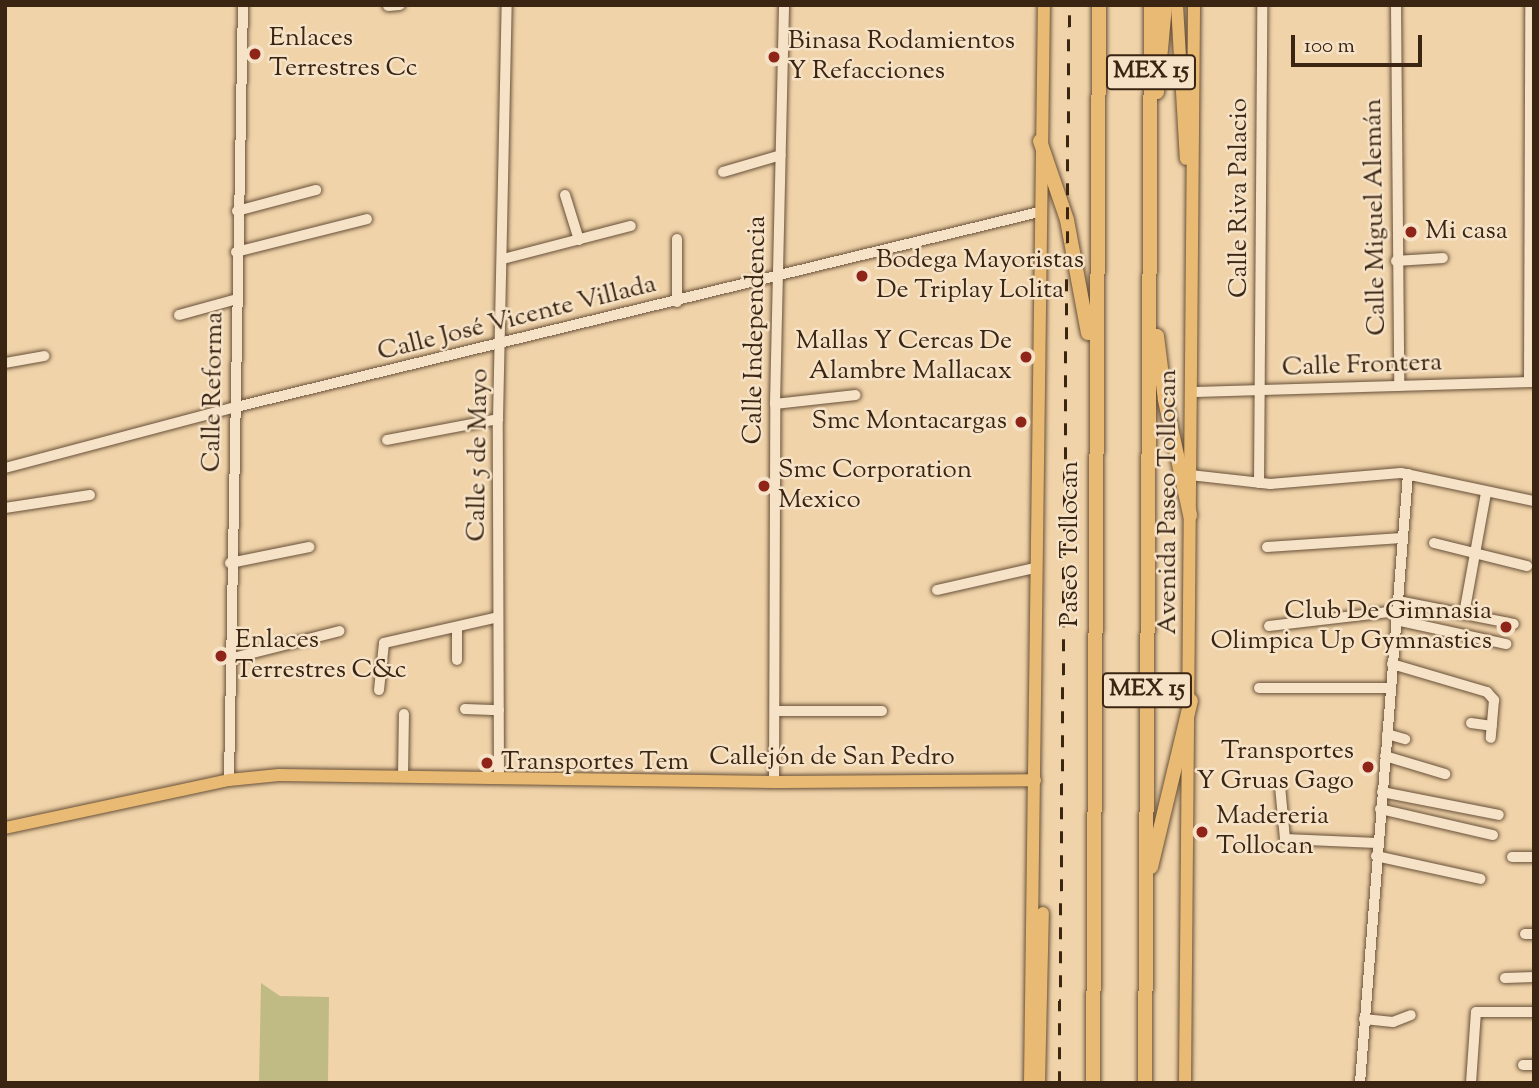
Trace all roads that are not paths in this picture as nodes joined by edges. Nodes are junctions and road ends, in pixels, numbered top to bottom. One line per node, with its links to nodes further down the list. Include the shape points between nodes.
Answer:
1 (243, 5): 20 (street, Calle Reforma)
2 (507, 5): 28 (street, Calle 5 de Mayo)
3 (784, 5): 15 (street, Calle Independencia)
4 (1044, 5): 14 (main road)
5 (1099, 5): 48 (highway, Paseo Tollocan / MEX 15)
6 (1151, 5): 13 (highway, MEX 15)
7 (1165, 5): 13 (highway)
8 (1177, 5): 17 (main road, via 1185,151)
9 (1194, 5): 17 (main road, Avenida Paseo Tollocan)
10 (1262, 5): 40 (street, Calle Riva Palacio)
11 (1396, 5): 29 (street, Calle Miguel Alemán)
12 (1530, 5): 38 (street)
13 (1150, 139): 31 (highway, MEX 15)
14 (1040, 141): 21 (main road); 48 (highway, via 1083,285)
15 (781, 155): 16 (street); 30 (street, Calle Independencia)
16 (723, 172)
17 (1194, 187): 41 (main road, Avenida Paseo Tollocan)
18 (316, 190): 20 (street)
19 (565, 195): 25 (street)
20 (237, 211): 26 (street, Calle Reforma)
21 (1039, 212): 30 (street, Calle José Vicente Villada); 64 (main road)
22 (367, 219): 26 (street)
23 (631, 226): 25 (street)
24 (677, 239): 33 (street)
25 (579, 240): 28 (street)
26 (236, 252): 32 (street, Calle Reforma)
27 (1443, 258): 29 (street)
28 (503, 259): 35 (street, Calle 5 de Mayo)
29 (1396, 261): 39 (street, Calle Miguel Alemán)
30 (778, 278): 33 (street, Calle José Vicente Villada); 43 (street, Calle Independencia)
31 (1150, 296): 56 (highway); 110 (highway, MEX 15)
32 (237, 299): 34 (street); 44 (street, Calle Reforma)
33 (677, 302): 35 (street, Calle José Vicente Villada)
34 (179, 315)
35 (502, 346): 44 (street, Calle José Vicente Villada); 45 (street, Calle 5 de Mayo)
36 (44, 356): 37 (street)
37 (5, 363)
38 (1531, 382): 39 (street, Calle Frontera)
39 (1399, 386): 40 (street, Calle Frontera)
40 (1260, 391): 41 (street, Calle Frontera); 51 (street, Calle Riva Palacio)
41 (1192, 392): 50 (main road, Avenida Paseo Tollocan)
42 (856, 395): 43 (street)
43 (775, 404): 83 (street, Calle Independencia)
44 (236, 408): 47 (street, Calle José Vicente Villada); 62 (street, Calle Reforma)
45 (498, 419): 46 (street); 68 (street, Calle 5 de Mayo)
46 (387, 440)
47 (5, 468)
48 (1096, 474): 118 (highway, Paseo Tollocan / MEX 15)
49 (1408, 474): 51 (street); 52 (street); 57 (street)
50 (1190, 475): 51 (street); 56 (main road, Avenida Paseo Tollocan)
51 (1259, 483)
52 (1486, 493): 54 (street); 61 (street)
53 (90, 495): 55 (street)
54 (1534, 501)
55 (5, 508)
56 (1190, 515): 80 (main road, Avenida Paseo Tollocan)
57 (1402, 538): 60 (street); 66 (street)
58 (1434, 543): 61 (street)
59 (310, 547): 62 (street)
60 (1267, 547)
61 (1476, 555): 63 (street); 67 (street)
62 (230, 563): 74 (street, Calle Reforma)
63 (1527, 566)
64 (1035, 568): 65 (street); 96 (main road)
65 (937, 590)
66 (1397, 611): 67 (street); 70 (street); 73 (street); 76 (street)
67 (1464, 614): 69 (street)
68 (498, 617): 71 (street); 82 (street, Calle 5 de Mayo)
69 (1514, 624)
70 (1269, 626)
71 (457, 627): 75 (street); 79 (street, via 382,644)
72 (340, 631): 74 (street)
73 (1506, 644)
74 (229, 659): 95 (street, Calle Reforma)
75 (457, 660)
76 (1392, 664): 78 (street); 87 (street, via 1487,692 1494,700)
77 (1259, 688): 78 (street)
78 (1390, 688): 88 (street)
79 (379, 690)
80 (1191, 701): 110 (highway); 120 (main road, Avenida Paseo Tollocan)
81 (465, 709): 82 (street)
82 (499, 710): 94 (street, Calle 5 de Mayo)
83 (775, 711): 84 (street); 97 (street, Calle Independencia)
84 (882, 711)
85 (404, 715): 93 (street)
86 (1471, 723): 87 (street)
87 (1492, 726): 89 (street)
88 (1387, 734): 90 (street); 91 (street)
89 (1491, 738)
90 (1405, 739)
91 (1385, 756): 92 (street); 99 (street)
92 (1446, 775)
93 (403, 776): 94 (main road, Callejón de San Pedro); 95 (main road, Callejón de San Pedro)
94 (499, 779): 97 (main road, Callejón de San Pedro)
95 (229, 780): 103 (main road, Callejón de San Pedro)
96 (1035, 780): 97 (main road, Callejón de San Pedro); 100 (main road)
97 (774, 782)
98 (1280, 786): 105 (street, via 1285,839)
99 (1382, 792): 101 (street); 102 (street)
100 (1036, 798): 116 (main road); 117 (main road, via 1042,880)
101 (1380, 810): 104 (street); 105 (street)
102 (1499, 815)
103 (5, 828)
104 (1493, 835)
105 (1377, 843): 106 (street)
106 (1376, 856): 109 (street); 115 (street)
107 (1512, 857): 108 (street)
108 (1534, 857)
109 (1481, 879)
110 (1146, 889): 119 (highway, MEX 15)
111 (1534, 977): 112 (street)
112 (1505, 978)
113 (1534, 1012): 122 (street, via 1476,1012)
114 (1411, 1015): 115 (street, via 1393,1022)
115 (1364, 1019): 121 (street)
116 (1030, 1083)
117 (1039, 1083)
118 (1093, 1083)
119 (1145, 1083)
120 (1185, 1083)
121 (1360, 1083)
122 (1471, 1083)

